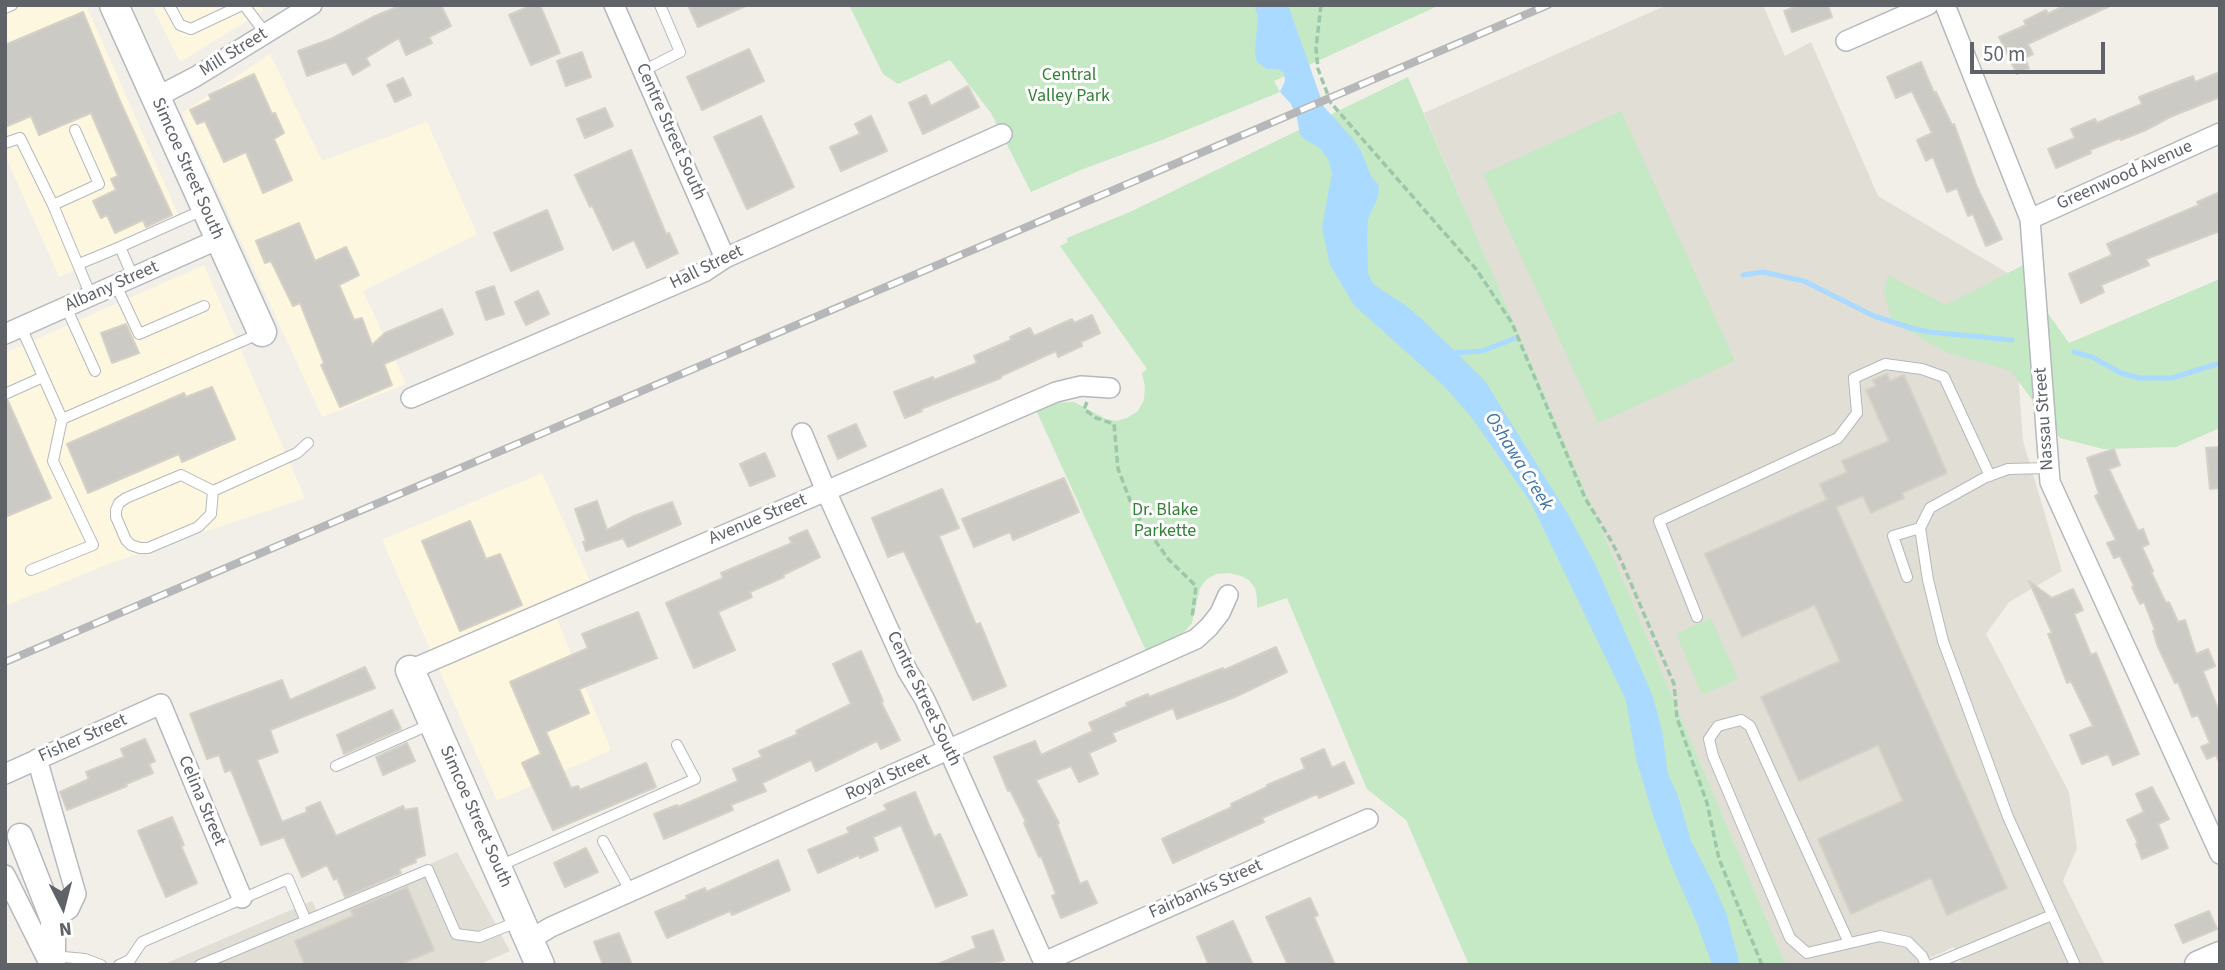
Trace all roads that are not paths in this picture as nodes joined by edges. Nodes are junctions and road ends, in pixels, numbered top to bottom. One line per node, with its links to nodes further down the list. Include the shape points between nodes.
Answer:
1 (12, 5): 10 (lane)
2 (114, 5): 14 (main road, Simcoe Street South)
3 (169, 5): 4 (lane, via 180,25 191,29)
4 (243, 5): 11 (lane)
5 (312, 5): 11 (street, Mill Street)
6 (614, 5): 13 (street, Centre Street South)
7 (660, 5): 13 (lane, via 680,51)
8 (1928, 5): 12 (street)
9 (1945, 5): 21 (street, Nassau Street)
10 (5, 8)
11 (266, 34): 14 (street, Mill Street)
12 (1846, 41)
13 (643, 71): 24 (street, Centre Street South)
14 (155, 98): 20 (main road, Simcoe Street South)
15 (75, 130): 19 (lane, via 99,184)
16 (2220, 133): 21 (street, Greenwood Avenue)
17 (1002, 134): 24 (street, Hall Street)
18 (5, 144): 19 (lane, via 20,138)
19 (52, 205): 25 (lane)
20 (205, 209): 22 (main road, Simcoe Street South); 23 (lane)
21 (2030, 219): 40 (street, Nassau Street)
22 (219, 239): 26 (street, Albany Street); 31 (main road, Simcoe Street South)
23 (120, 247): 25 (lane); 26 (lane)
24 (725, 258): 36 (street, Hall Street, via 704,272)
25 (79, 264): 27 (lane)
26 (125, 281): 27 (street, Albany Street); 28 (lane, via 139,334)
27 (91, 296): 29 (street, Albany Street)
28 (204, 306)
29 (66, 307): 30 (street, Albany Street); 32 (lane)
30 (13, 330): 33 (lane)
31 (262, 332): 37 (lane)
32 (95, 371)
33 (43, 377): 35 (lane); 37 (lane)
34 (1102, 387): 43 (street, Avenue Street, via 1056,392)
35 (5, 394)
36 (411, 398)
37 (62, 419): 45 (lane, via 53,461 93,545)
38 (802, 433): 43 (street, Centre Street South)
39 (308, 443): 42 (lane, via 297,453)
40 (2049, 468): 41 (lane, via 2008,469); 60 (street, Nassau Street, via 2050,482)
41 (1990, 475): 44 (lane, via 1930,508); 48 (lane, via 1944,377 1885,364 1854,378 1857,413 1838,438 1659,521)
42 (213, 491): 42 (lane, via 181,475 126,498 116,510 126,540 148,548 198,527 211,514)
43 (826, 491): 49 (street, Avenue Street); 53 (street, Centre Street South)
44 (1920, 528): 46 (lane, via 1892,536); 65 (lane, via 1943,641 2008,817)
45 (31, 570)
46 (1907, 577)
47 (1228, 595): 53 (street, Royal Street, via 1220,613 1196,639)
48 (1697, 617)
49 (410, 670): 51 (main road, Simcoe Street South)
50 (161, 704): 54 (street, Fisher Street); 64 (street, Celina Street)
51 (434, 723): 55 (lane); 61 (main road, Simcoe Street South)
52 (677, 745): 61 (lane, via 695,779)
53 (949, 751): 63 (street, Royal Street); 72 (street, Centre Street South)
54 (37, 759): 56 (street, Fisher Street); 66 (street, via 76,894 69,909)
55 (336, 766)
56 (5, 774)
57 (1368, 819): 72 (street, Fairbanks Street)
58 (20, 836): 66 (street)
59 (603, 841): 63 (lane)
60 (2220, 855)
61 (497, 867): 68 (main road, Simcoe Street South)
62 (5, 875): 71 (street)
63 (631, 892): 68 (street, Royal Street, via 551,927)
64 (242, 898): 67 (lane, via 288,879); 74 (lane, via 142,942 130,960)
65 (2052, 915): 77 (lane); 78 (lane)
66 (53, 920): 71 (street)
67 (306, 920): 68 (lane, via 428,870 456,934); 75 (lane)
68 (530, 942)
69 (1849, 943): 69 (lane, via 1750,726 1741,720 1718,726 1709,739 1713,756 1790,938 1807,953); 76 (lane, via 1880,936 1908,942)
70 (2220, 956): 79 (main road)
71 (52, 962): 73 (lane, via 85,959)
72 (1044, 963)
73 (101, 965)
74 (119, 965)
75 (200, 965)
76 (1926, 965)
77 (1932, 965)
78 (2075, 965)
79 (2199, 965)

